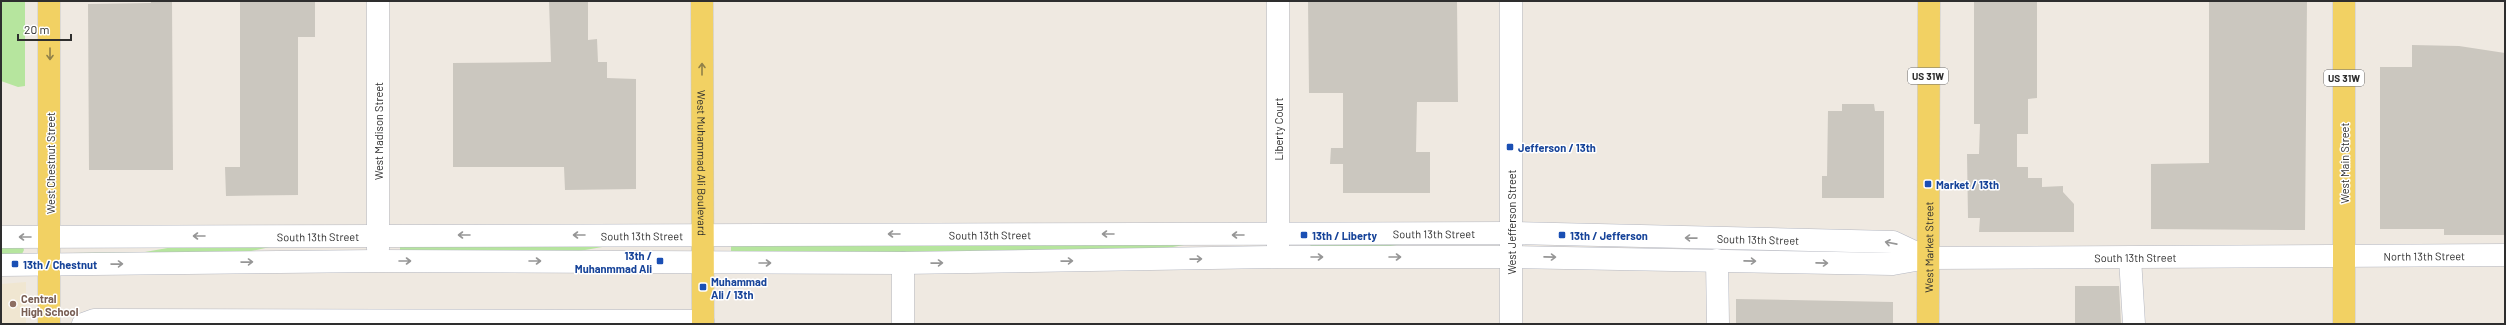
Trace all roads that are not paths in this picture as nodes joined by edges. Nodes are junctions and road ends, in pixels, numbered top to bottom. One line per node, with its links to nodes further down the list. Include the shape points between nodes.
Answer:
1 (50, 1): 13 (main road, West Chestnut Street, one-way to 13)
2 (378, 1): 12 (street, West Madison Street)
3 (702, 1): 9 (main road, West Muhammad Ali Boulevard, one-way to 3)
4 (1278, 1): 10 (street, Liberty Court)
5 (1511, 1): 8 (street, West Jefferson Street)
6 (1929, 1): 18 (main road, West Market Street / US 31W)
7 (2344, 1): 17 (main road, West Main Street / US 31W)
8 (1510, 233): 10 (street, South 13th Street); 16 (street, West Jefferson Street); 18 (street, South 13th Street, one-way to 8, via 1893,242)
9 (702, 234): 10 (street, South 13th Street, one-way to 9); 12 (street, South 13th Street, one-way to 12); 22 (main road, West Muhammad Ali Boulevard)
10 (1277, 235): 15 (street, Liberty Court)
11 (1, 236): 13 (street, South 13th Street, one-way to 11)
12 (378, 236): 13 (street, South 13th Street, one-way to 13); 21 (street, West Madison Street)
13 (50, 237): 25 (main road, West Chestnut Street)
14 (2505, 256): 17 (street, North 13th Street)
15 (1278, 257): 16 (street, South 13th Street, one-way to 16); 23 (street, South 13th Street, one-way to 15)
16 (1511, 257): 20 (street, South 13th Street, one-way to 20); 33 (street, West Jefferson Street)
17 (2344, 257): 19 (street, South 13th Street); 37 (main road, West Main Street / US 31W)
18 (1927, 258): 19 (street, South 13th Street); 20 (street, South 13th Street, one-way to 18, via 1893,264); 35 (main road, West Market Street / US 31W)
19 (2130, 258): 36 (street)
20 (1717, 260): 34 (street)
21 (378, 261): 22 (street, South 13th Street, one-way to 22); 25 (street, South 13th Street, one-way to 21)
22 (703, 262): 23 (street, South 13th Street, one-way to 23); 29 (main road, West Muhammad Ali Boulevard)
23 (903, 263): 32 (street)
24 (1, 265): 25 (street, South 13th Street)
25 (50, 265): 30 (main road, West Chestnut Street)
26 (226, 322): 27 (street); 31 (street, via 94,320)
27 (379, 323): 28 (street)
28 (592, 323): 29 (street)
29 (703, 323)
30 (49, 324)
31 (83, 324)
32 (903, 324)
33 (1511, 324)
34 (1718, 324)
35 (1928, 324)
36 (2134, 324)
37 (2344, 324)

